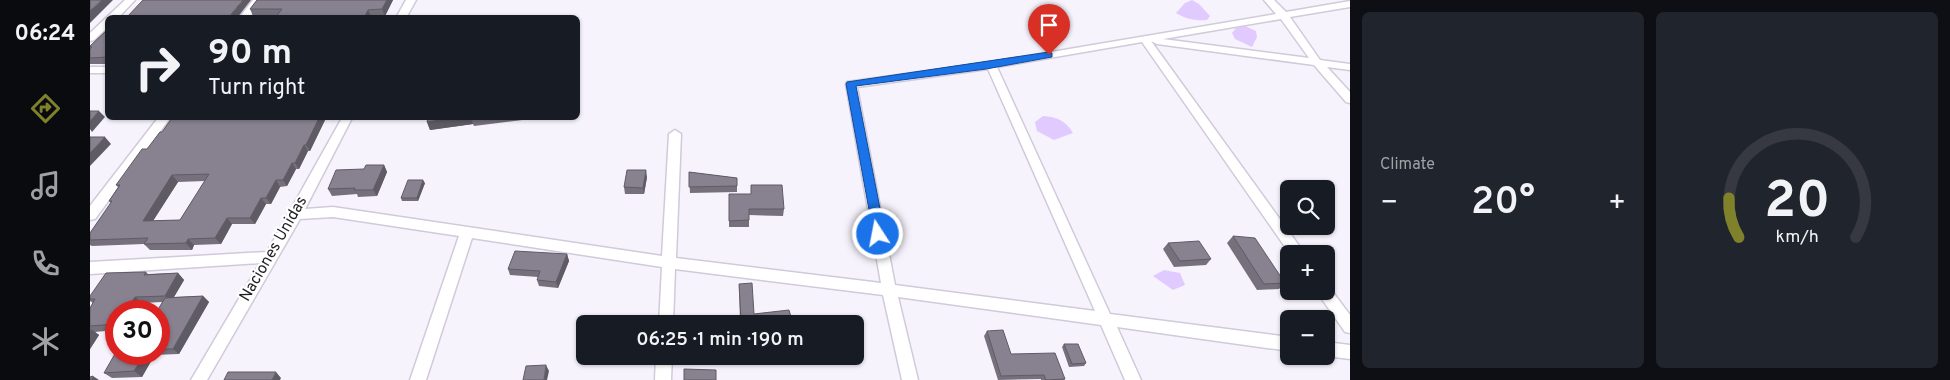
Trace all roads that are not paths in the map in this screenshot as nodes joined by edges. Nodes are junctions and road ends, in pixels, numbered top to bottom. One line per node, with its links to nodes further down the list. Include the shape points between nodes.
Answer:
1 (130, 0): 6 (street)
2 (258, 0): 7 (street)
3 (411, 0): 8 (street)
4 (1268, 0): 9 (street)
5 (1350, 4): 9 (street)
6 (115, 15)
7 (246, 15)
8 (403, 15)
9 (1284, 16): 12 (street); 13 (street)
10 (105, 24): 11 (street)
11 (90, 38)
12 (1145, 39): 13 (street); 14 (street); 25 (street)
13 (1318, 64): 15 (street); 18 (street)
14 (991, 65): 29 (street, via 850,84); 32 (street)
15 (1350, 67)
16 (90, 70): 17 (street)
17 (105, 70)
18 (1350, 99)
19 (162, 120): 23 (street)
20 (346, 120): 22 (street, Naciones Unidas)
21 (675, 134): 27 (street)
22 (296, 214): 24 (street, via 333,212); 26 (street, Naciones Unidas)
23 (90, 215)
24 (467, 233): 27 (street); 39 (street)
25 (1292, 245)
26 (270, 257): 28 (street); 38 (street, Naciones Unidas)
27 (669, 263): 29 (street); 31 (street)
28 (90, 268)
29 (889, 290): 32 (street); 41 (street)
30 (1330, 300): 33 (street)
31 (666, 315)
32 (1106, 319): 34 (street); 42 (street)
33 (1350, 327)
34 (1280, 343)
35 (1335, 350): 36 (street)
36 (1350, 352)
37 (663, 365): 40 (street)
38 (199, 380)
39 (418, 380)
40 (662, 380)
41 (910, 380)
42 (1133, 380)

